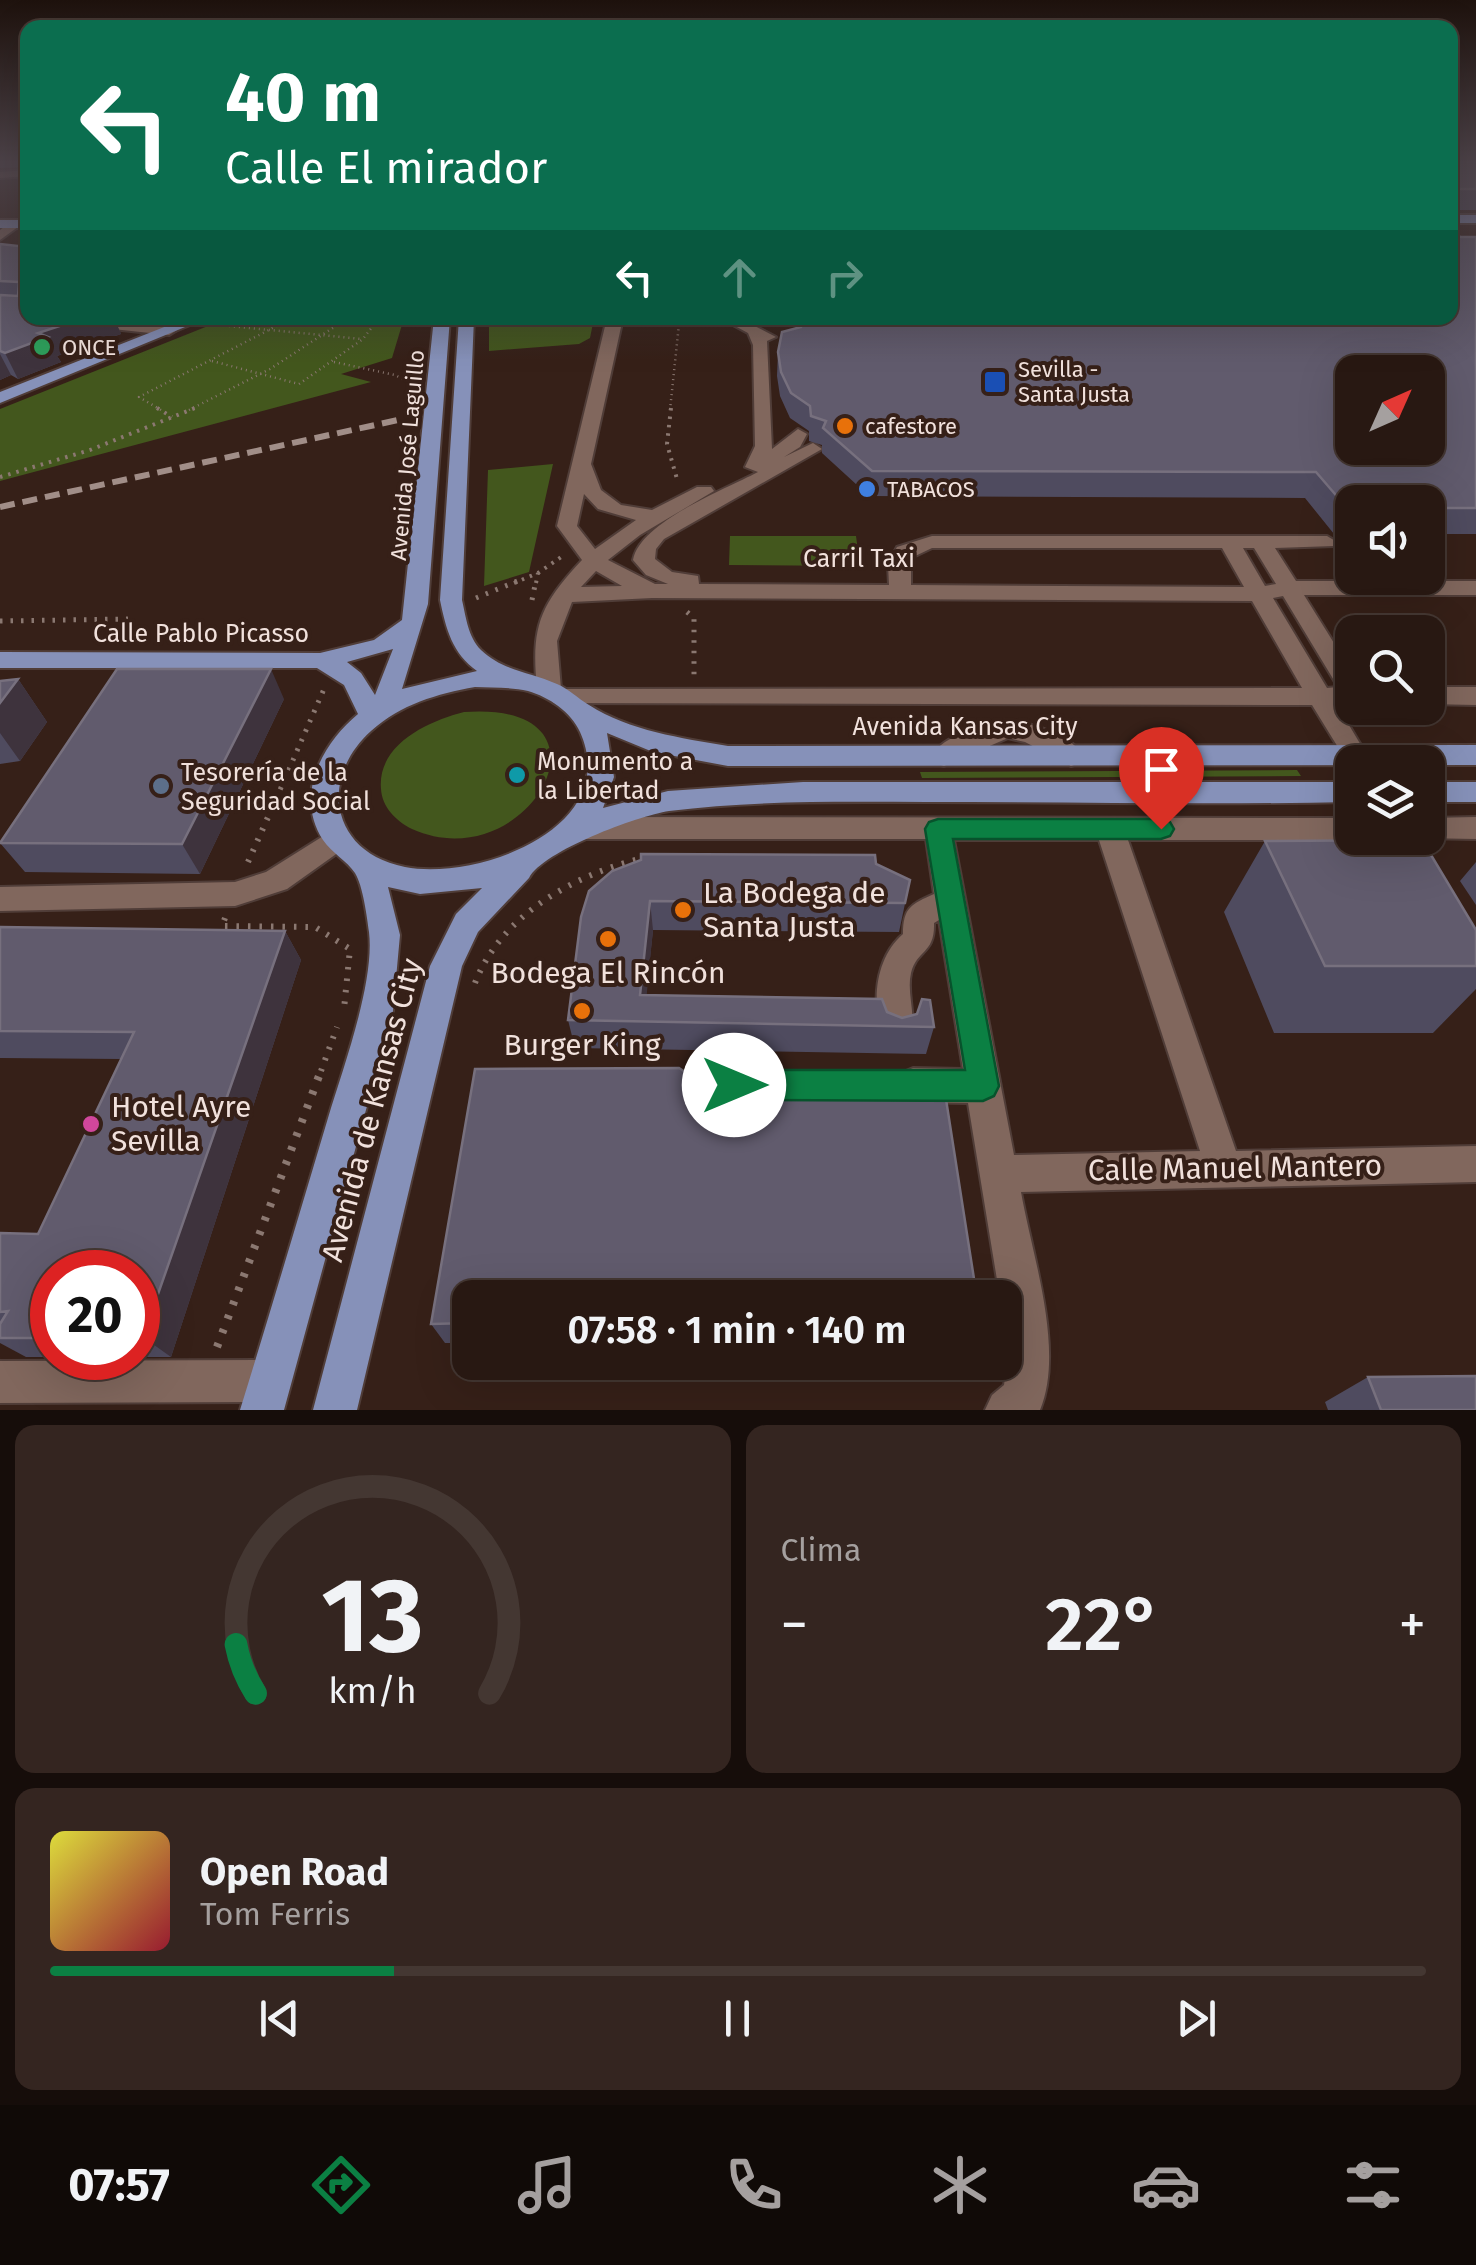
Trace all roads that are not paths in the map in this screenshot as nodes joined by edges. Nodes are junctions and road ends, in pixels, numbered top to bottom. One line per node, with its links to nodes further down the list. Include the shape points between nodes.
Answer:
1 (122, 325): 7 (street)
2 (186, 325): 7 (main road)
3 (441, 325): 24 (main road, Avenida José Laguillo)
4 (467, 325): 28 (main road, Avenida José Laguillo, via 452,594 458,635 470,656)
5 (615, 325): 11 (street)
6 (743, 325): 8 (street)
7 (169, 330): 10 (main road)
8 (754, 330): 9 (street); 12 (street, via 761,344 764,446)
9 (778, 342)
10 (0, 398)
11 (583, 466): 13 (street, via 589,493 602,503); 17 (street, via 567,526 576,546)
12 (754, 467): 13 (street); 20 (street, Carril Taxi, via 806,442 658,535 644,560 665,579)
13 (652, 516): 17 (street)
14 (1262, 542): 15 (street); 16 (street); 18 (street)
15 (1328, 542)
16 (1229, 543): 20 (street, via 932,542 901,554); 21 (street)
17 (594, 561): 22 (street); 23 (street)
18 (1290, 588): 19 (street); 21 (street); 26 (street)
19 (1476, 588)
20 (900, 589): 21 (street); 22 (street)
21 (1257, 589): 30 (street)
22 (652, 592): 23 (street)
23 (566, 595): 33 (street, via 546,636)
24 (412, 623): 27 (main road, via 382,646); 34 (main road, Avenida José Laguillo)
25 (0, 660): 27 (main road, Calle Pablo Picasso)
26 (1335, 664)
27 (322, 672): 34 (main road, Calle Pablo Picasso, via 330,663 352,676)
28 (516, 680): 33 (main road); 34 (main road, via 452,682)
29 (1335, 694): 30 (street, Avenida Kansas City)
30 (1317, 696): 33 (street, Avenida Kansas City, via 1035,696 1015,709 978,709 948,695); 35 (street)
31 (1445, 696): 32 (street)
32 (1476, 696)
33 (564, 700): 38 (main road, Avenida Kansas City, via 653,743 728,756); 48 (main road, via 595,733 602,759 594,799)
34 (377, 713): 47 (main road, via 337,754 327,776 326,819)
35 (1347, 745)
36 (1476, 756): 37 (main road, Avenida Kansas City)
37 (1445, 757)
38 (1335, 759)
39 (1335, 792): 48 (main road, via 803,792 668,800 627,810)
40 (1445, 792): 41 (main road)
41 (1476, 792)
42 (1445, 828): 43 (street)
43 (1476, 828)
44 (938, 829): 45 (street); 48 (street); 51 (street)
45 (1110, 829): 46 (street); 55 (street)
46 (1335, 829)
47 (336, 839): 49 (main road); 50 (street, via 260,890)
48 (559, 841): 49 (main road, via 483,878 406,880); 60 (main road, Avenida de Kansas City, via 496,890 467,923 446,966)
49 (368, 868): 59 (main road, Avenida de Kansas City, via 386,935 378,1011)
50 (0, 899)
51 (950, 900): 52 (street, via 918,916 919,939 895,964); 54 (street)
52 (897, 1027)
53 (888, 1085): 54 (street)
54 (983, 1086): 57 (street)
55 (1223, 1167): 56 (street, Calle Manuel Mantero); 57 (street, Calle Manuel Mantero)
56 (1475, 1167)
57 (998, 1174): 61 (street, via 1030,1352 1024,1397)
58 (0, 1382): 59 (street)
59 (266, 1395)
60 (336, 1410)
61 (1007, 1410)

